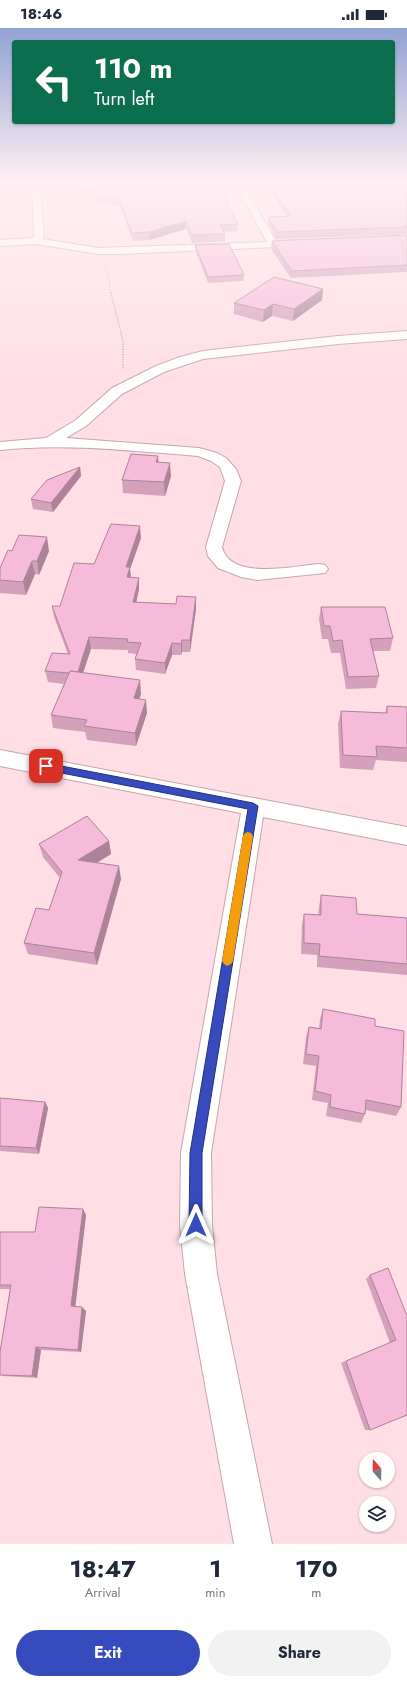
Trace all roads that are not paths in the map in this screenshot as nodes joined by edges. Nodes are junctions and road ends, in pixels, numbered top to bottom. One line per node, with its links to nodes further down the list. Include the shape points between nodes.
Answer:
1 (407, 335): 2 (street, via 203,355 184,360 117,391 81,423)
2 (50, 442): 3 (street); 4 (street, via 199,452 219,459 231,471 233,481 214,547 216,556 224,564 241,572 257,575)
3 (0, 446)
4 (319, 569)
5 (0, 758): 6 (street)
6 (253, 806): 7 (street); 8 (street, via 196,1153 196,1225 201,1274)
7 (407, 836)
8 (253, 1544)

